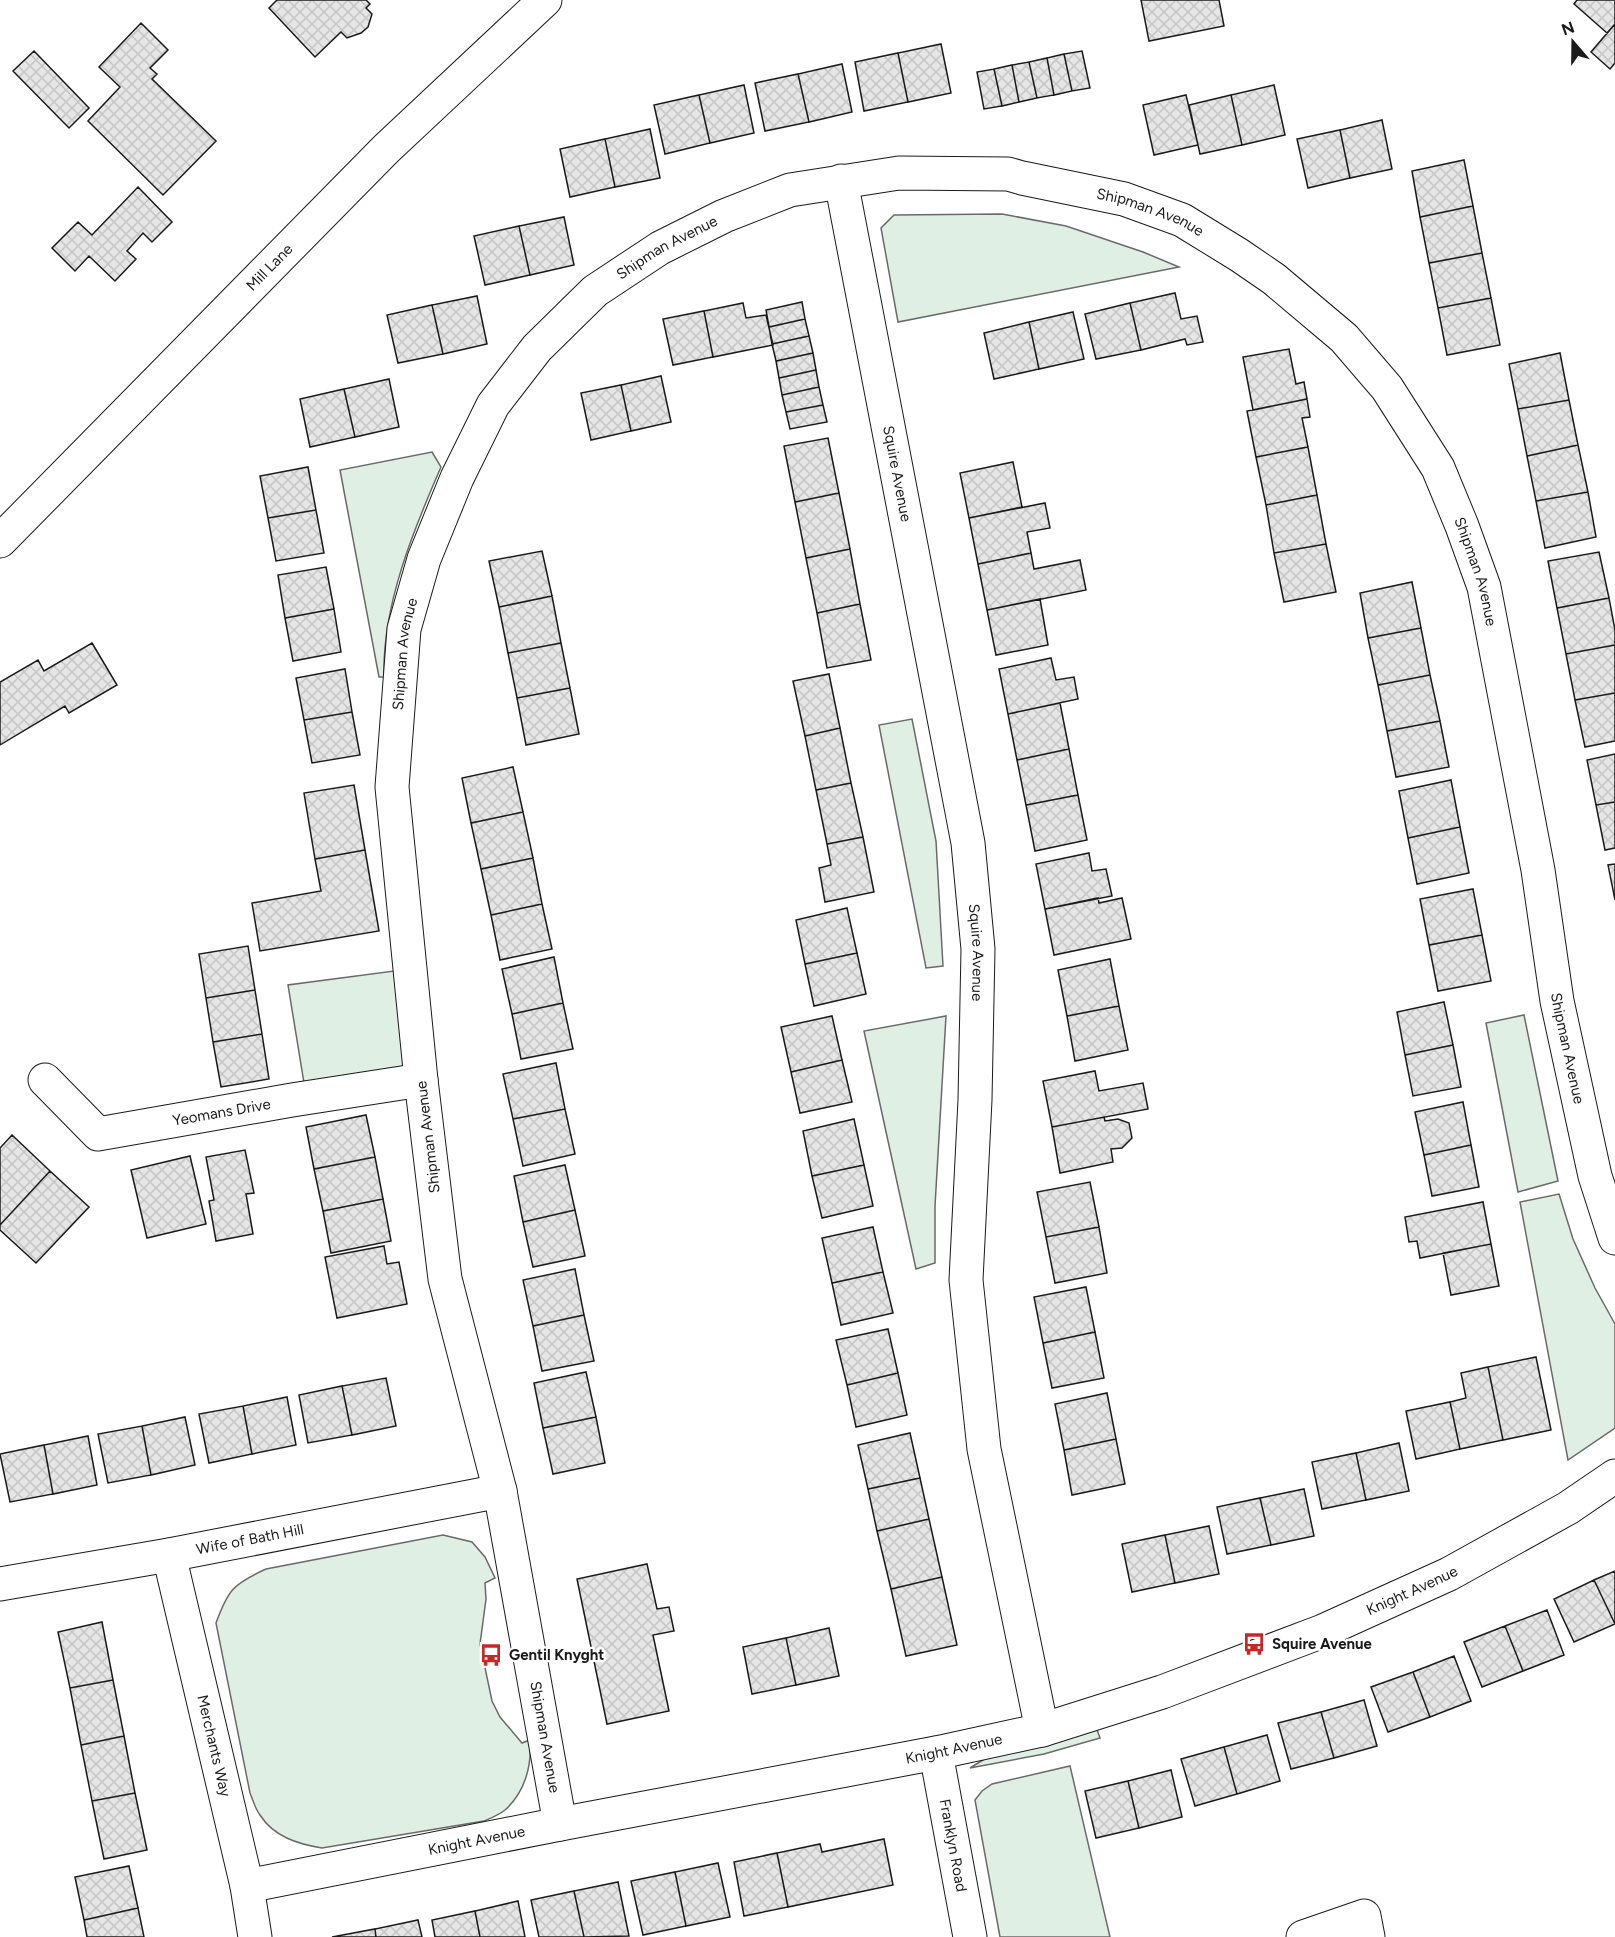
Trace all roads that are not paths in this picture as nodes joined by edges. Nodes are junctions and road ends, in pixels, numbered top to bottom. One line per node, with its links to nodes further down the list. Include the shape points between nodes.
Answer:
1 (544, 0): 3 (street, Mill Lane, via 386,149)
2 (841, 181): 5 (street, Shipman Avenue, via 790,190 724,216 660,248 595,291 537,348 493,405 457,478 424,559 404,629 392,787); 6 (street, Shipman Avenue, via 899,173 1008,174 1124,198 1182,220 1274,279 1344,338 1387,388 1438,468 1484,586 1538,870 1557,1001 1595,1176); 11 (street, Squire Avenue, via 968,843 978,950 966,1280 984,1449)
3 (0, 541)
4 (45, 1080): 5 (street, Yeomans Drive, via 98,1134)
5 (421, 1080): 8 (street, Shipman Avenue, via 445,1279)
6 (1615, 1238)
7 (1615, 1476): 11 (street, Knight Avenue, via 1568,1508 1449,1574 1333,1626 1162,1692)
8 (500, 1491): 9 (street, Wife of Bath Hill); 13 (street, Shipman Avenue)
9 (169, 1555): 10 (street, Wife of Bath Hill); 14 (street, Merchants Way)
10 (0, 1584)
11 (1042, 1730): 12 (street, Knight Avenue)
12 (936, 1754): 13 (street, Knight Avenue); 16 (street, Franklyn Road)
13 (560, 1824): 14 (street, Knight Avenue)
14 (247, 1886): 15 (street, Merchants Way)
15 (255, 1937)
16 (970, 1937)
17 (1303, 1937): 18 (street, via 1364,1916)
18 (1368, 1937)

